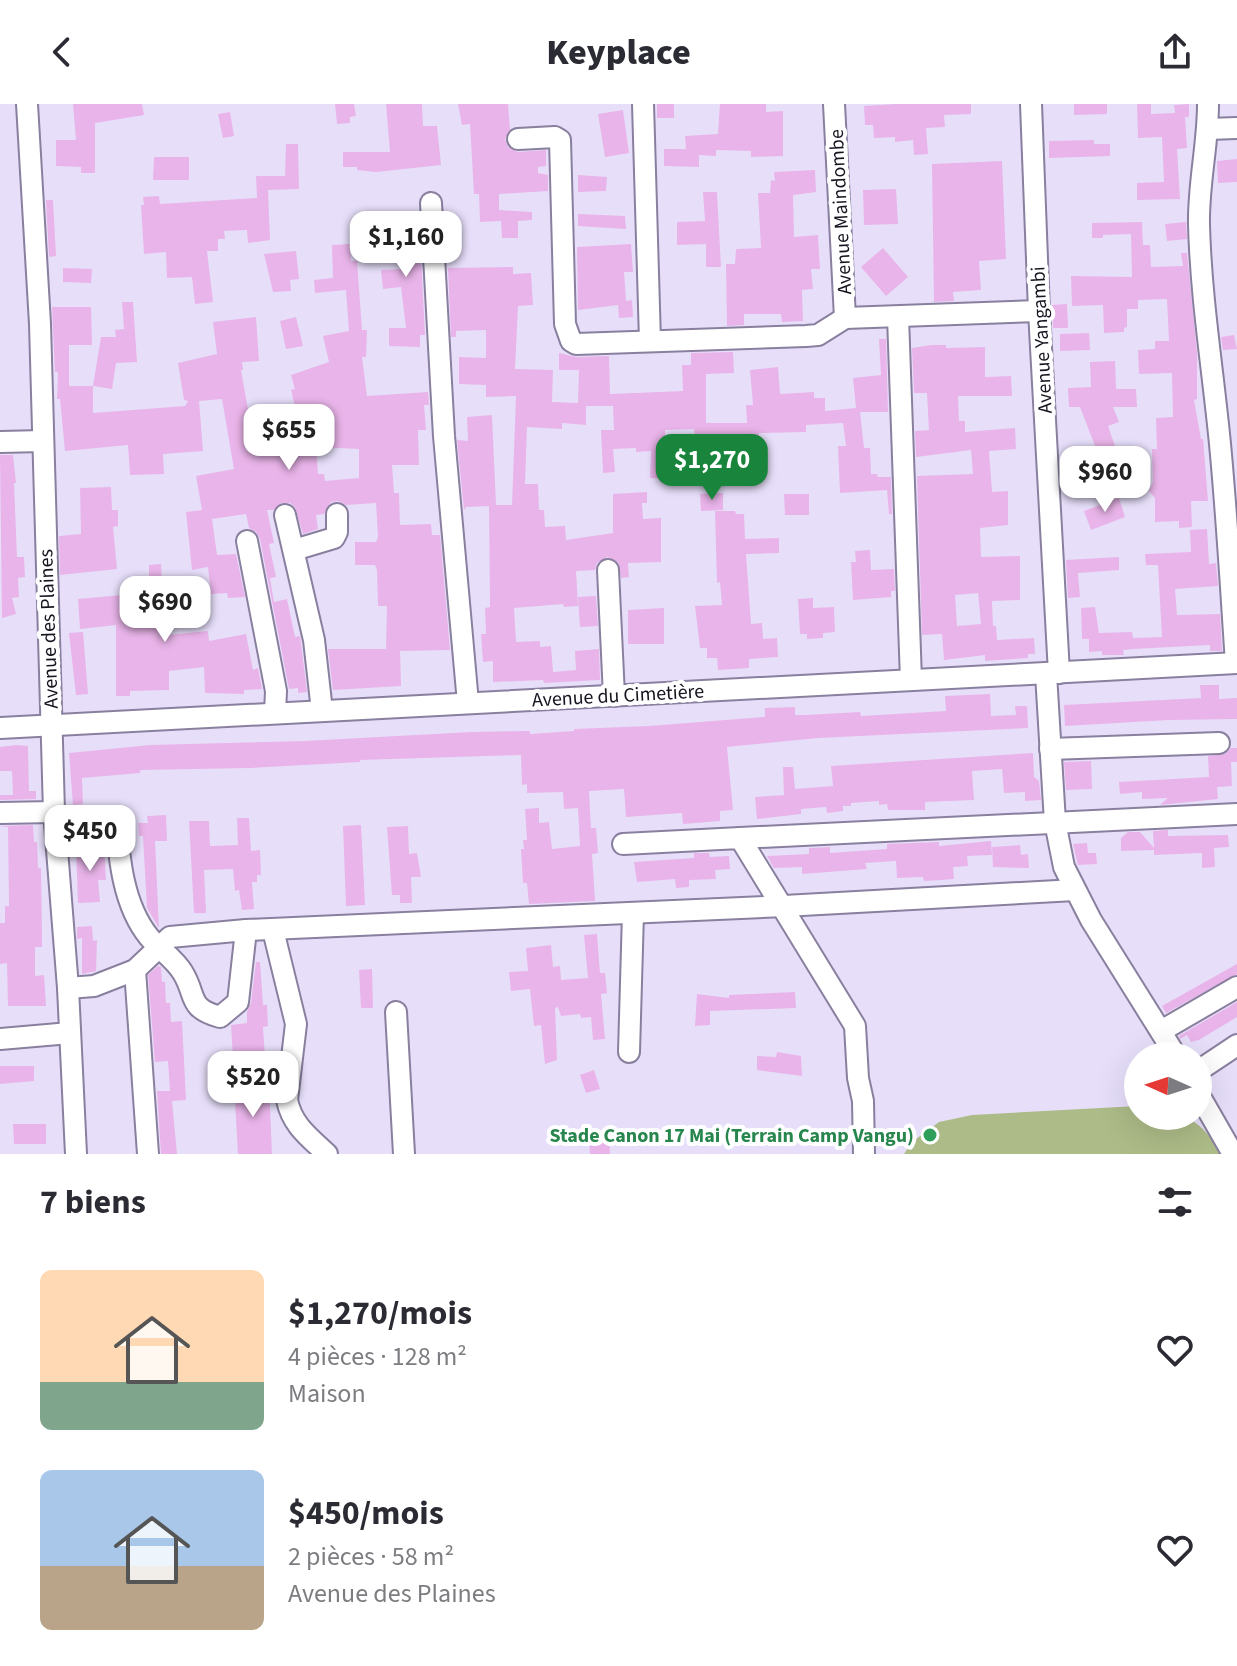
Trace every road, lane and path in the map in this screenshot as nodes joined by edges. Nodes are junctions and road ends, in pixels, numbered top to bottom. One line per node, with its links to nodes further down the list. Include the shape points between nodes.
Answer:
1 (27, 104): 14 (street, Avenue des Plaines)
2 (643, 104): 13 (street)
3 (834, 104): 12 (street, Avenue Maindombe)
4 (1031, 104): 10 (street, Avenue Yangambi)
5 (1208, 104): 7 (street)
6 (1237, 128): 7 (street)
7 (1208, 129): 21 (street, via 1199,222)
8 (518, 139): 13 (street, via 560,140 565,324 571,341)
9 (431, 203): 25 (street, via 444,436)
10 (1039, 311): 11 (street, Avenue Maindombe); 22 (street, Avenue Yangambi)
11 (898, 317): 12 (street, Avenue Maindombe); 23 (street)
12 (845, 318): 13 (street, via 818,335)
13 (650, 341)
14 (43, 441): 15 (street); 28 (street, Avenue des Plaines)
15 (0, 442)
16 (337, 514): 19 (street, via 334,538)
17 (285, 515): 19 (street)
18 (247, 541): 27 (street, via 276,691)
19 (294, 550): 26 (street, via 314,640)
20 (608, 570): 24 (street)
21 (1236, 663): 22 (street, Avenue du Cimetière)
22 (1052, 673): 23 (street, Avenue du Cimetière); 31 (street, Avenue Yangambi)
23 (911, 680): 24 (street, Avenue du Cimetière)
24 (614, 696): 25 (street, Avenue du Cimetière)
25 (468, 703): 26 (street, Avenue du Cimetière)
26 (322, 711): 27 (street, Avenue du Cimetière)
27 (275, 713): 28 (street, Avenue du Cimetière)
28 (50, 725): 29 (street, Avenue du Cimetière); 32 (street, Avenue des Plaines)
29 (0, 728)
30 (1219, 743): 31 (street)
31 (1050, 749): 36 (street, Avenue Yangambi)
32 (54, 812): 33 (street); 47 (street, Avenue des Plaines)
33 (0, 813)
34 (1237, 814): 36 (street)
35 (116, 819): 44 (street, via 132,907)
36 (1055, 822): 37 (street); 39 (street, Avenue Yangambi, via 1064,867)
37 (740, 838): 38 (street); 40 (street)
38 (623, 844)
39 (1075, 890): 40 (street); 49 (street, Avenue Yangambi)
40 (784, 906): 41 (street); 61 (street, via 855,1026)
41 (633, 913): 43 (street); 54 (street)
42 (246, 930): 43 (street); 44 (street, via 177,936); 44 (street, via 238,1002 220,1017 203,1012 192,1000 183,972)
43 (273, 930): 59 (street, via 296,1024 289,1109 297,1125)
44 (158, 947): 45 (street)
45 (135, 970): 47 (street, via 94,986); 58 (street)
46 (1237, 987): 49 (street)
47 (68, 988): 50 (street, Avenue des Plaines)
48 (396, 1012): 60 (street)
49 (1161, 1031): 52 (street, Avenue Yangambi)
50 (70, 1033): 51 (street); 57 (street, Avenue des Plaines)
51 (0, 1039)
52 (1168, 1042)
53 (1237, 1045): 55 (street)
54 (629, 1052)
55 (1212, 1062)
56 (1212, 1117): 62 (street)
57 (76, 1154)
58 (148, 1154)
59 (327, 1154)
60 (404, 1154)
61 (864, 1154)
62 (1233, 1154)

